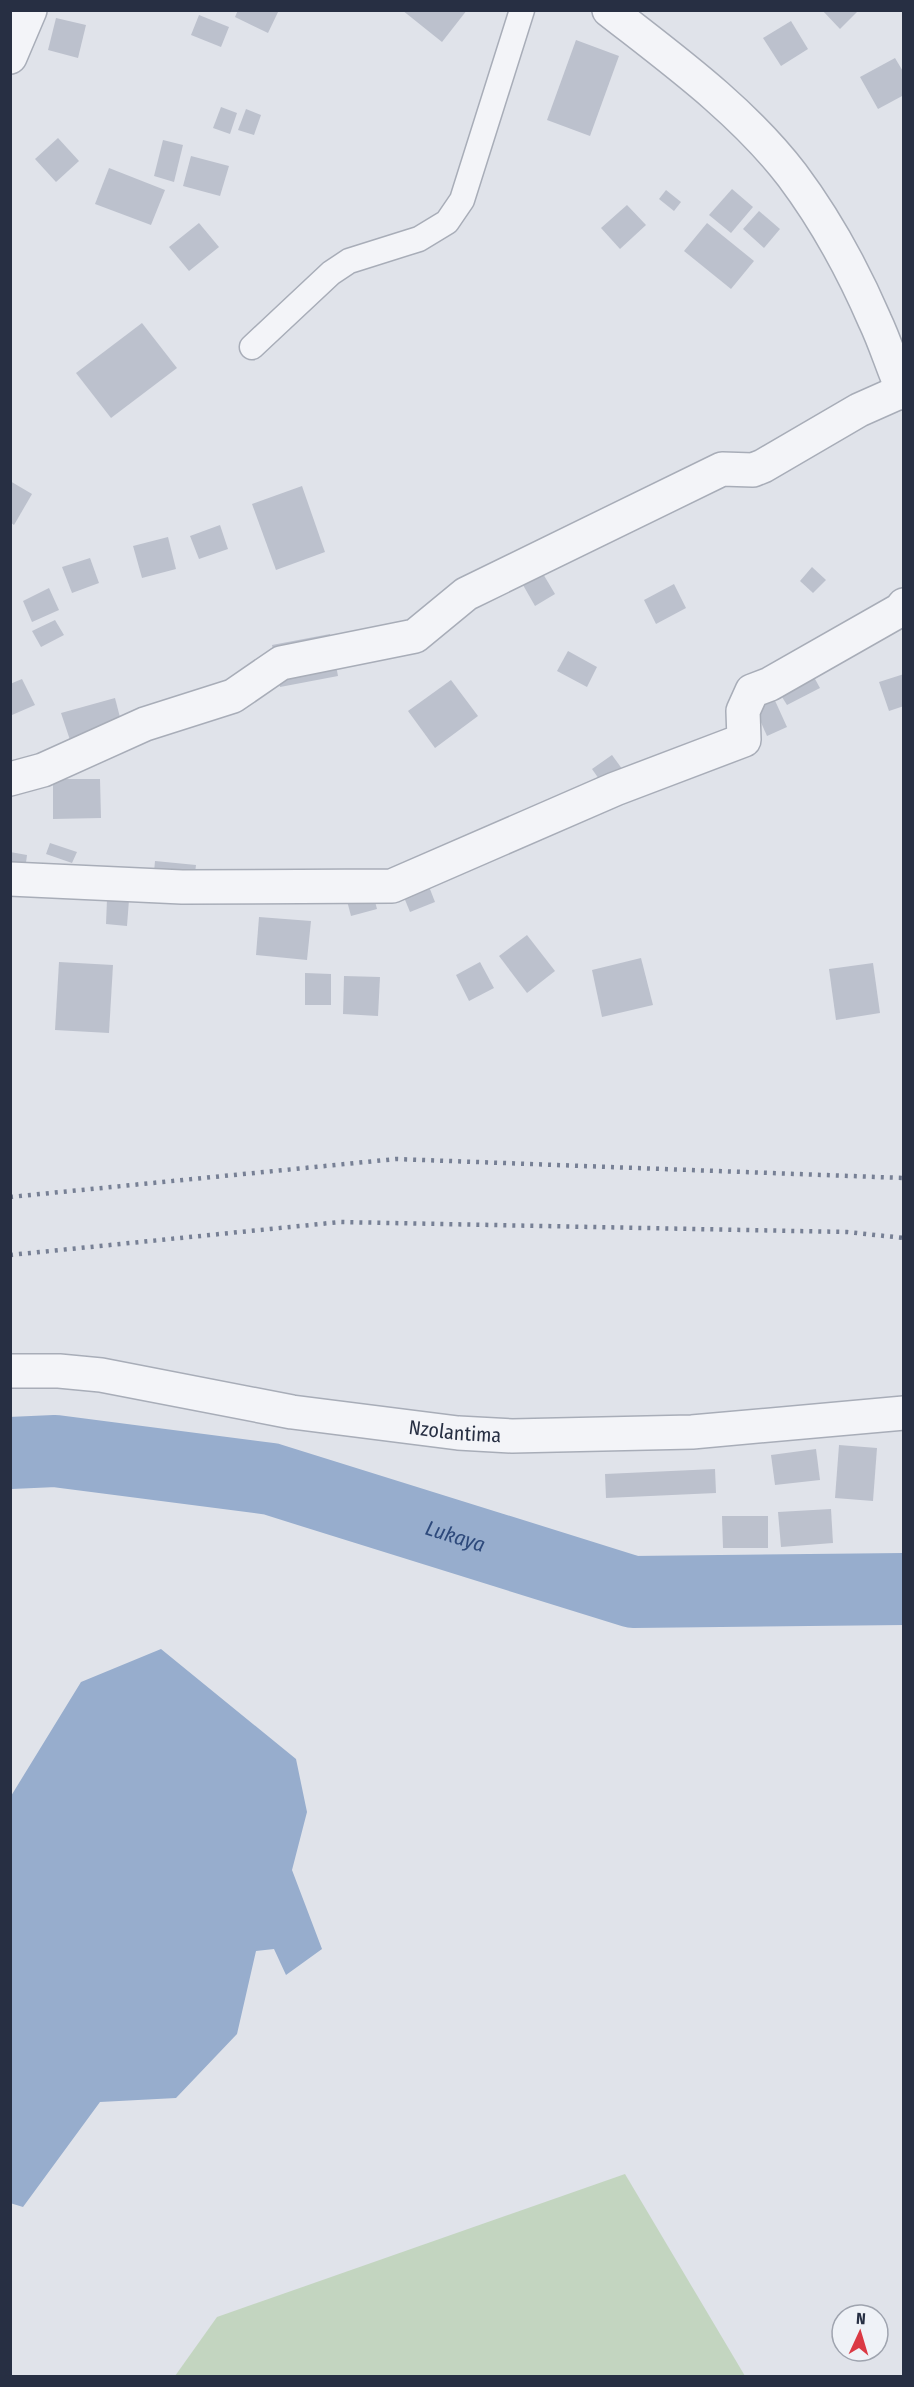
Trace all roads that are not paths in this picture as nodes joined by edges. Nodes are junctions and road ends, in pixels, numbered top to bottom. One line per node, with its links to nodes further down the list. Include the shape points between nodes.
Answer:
1 (30, 10): 4 (street)
2 (522, 10): 5 (lane, via 462,200 447,222 419,239 350,261 330,273)
3 (609, 10): 6 (street, via 696,79 791,174 835,241 875,321)
4 (10, 57)
5 (252, 347)
6 (903, 391): 8 (street, via 859,410 764,466 753,470 722,469 466,594 415,636 280,663 233,696 145,724 44,770)
7 (903, 605): 9 (street, via 752,691 743,711 744,740 615,789 392,886 182,887)
8 (10, 779)
9 (10, 879)
10 (10, 1371): 11 (street, Nzolantima, via 101,1375 292,1412 512,1436 692,1432)
11 (903, 1413)

